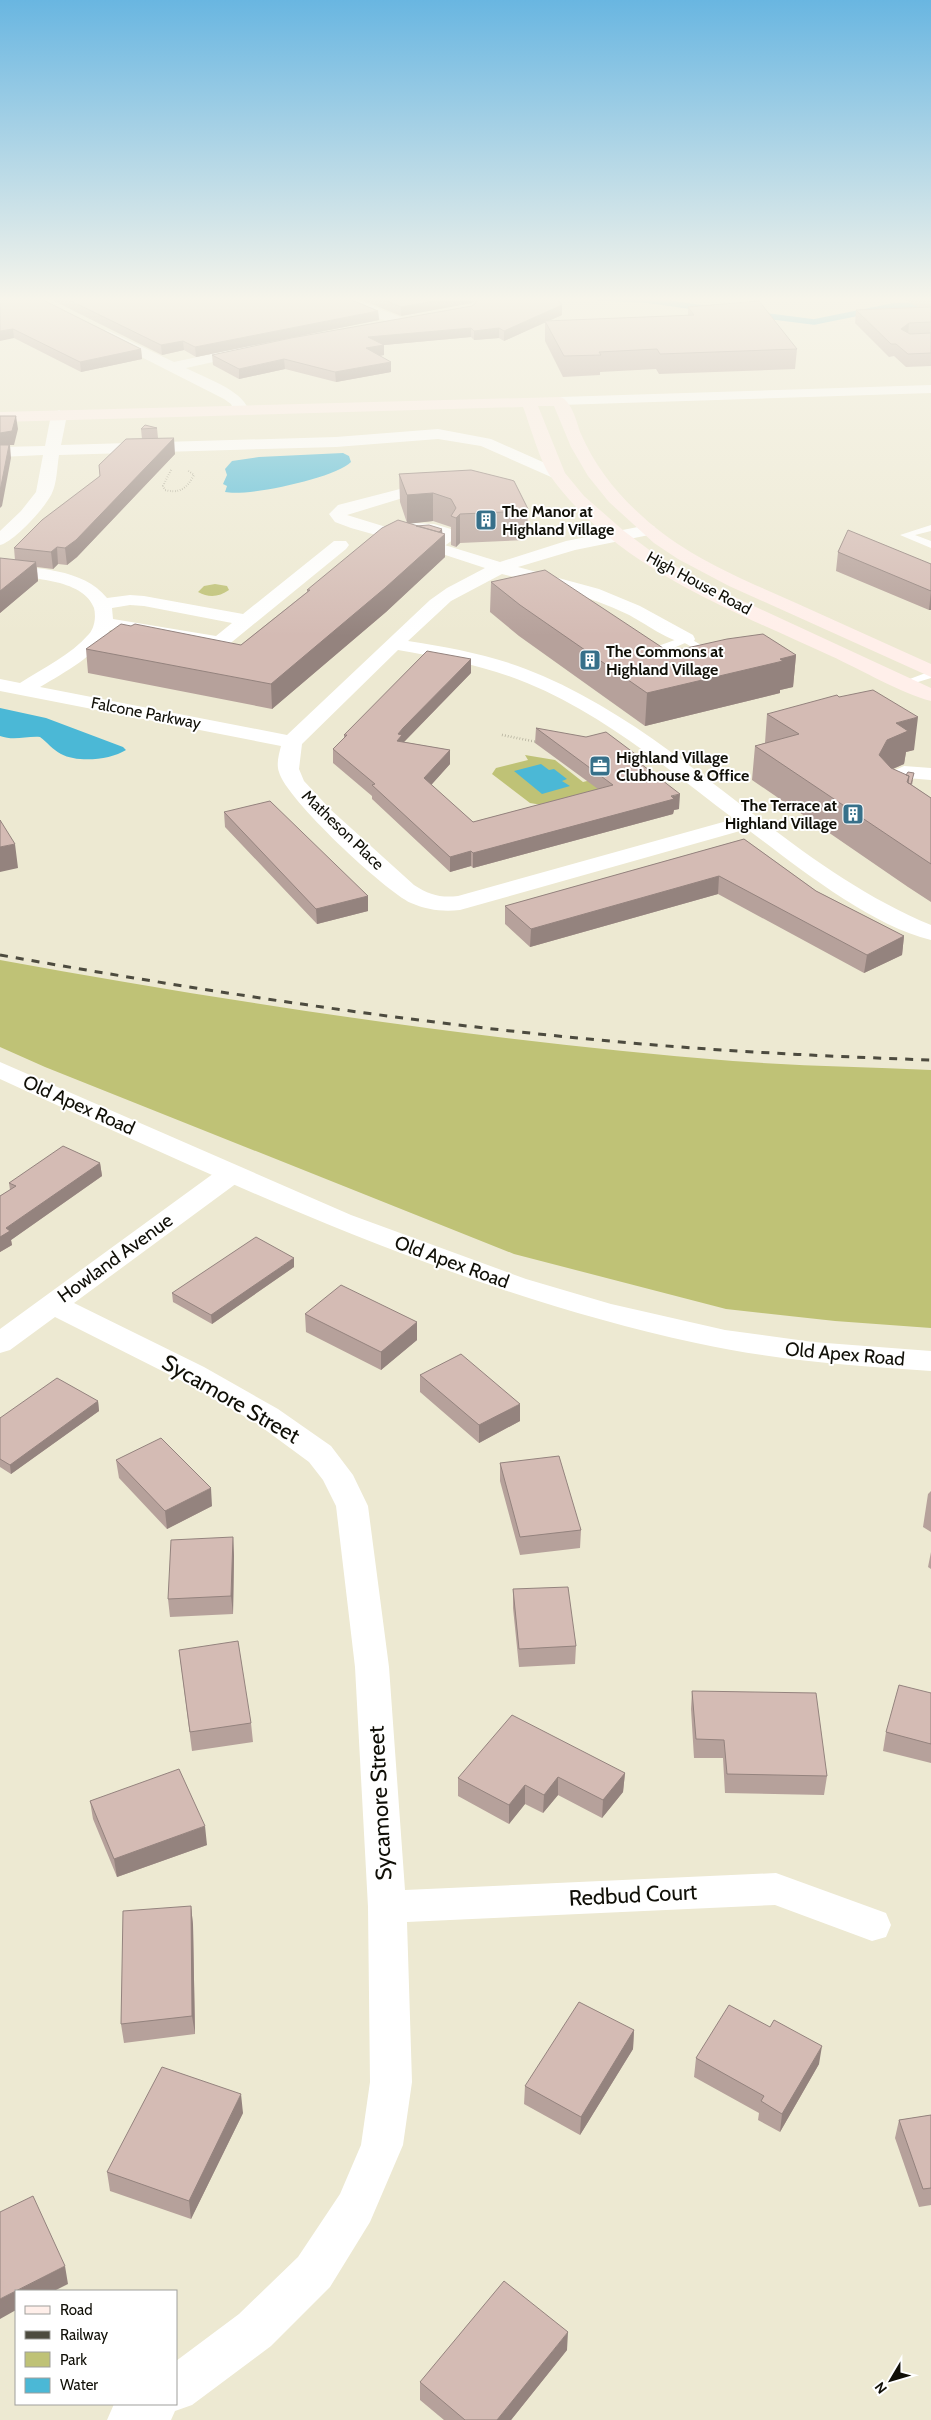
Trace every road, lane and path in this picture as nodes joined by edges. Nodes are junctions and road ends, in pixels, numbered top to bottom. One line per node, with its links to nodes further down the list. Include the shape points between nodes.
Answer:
1 (182, 411): 4 (main road)
2 (532, 411): 10 (main road, High House Road)
3 (564, 411): 13 (main road, High House Road, via 594,473 625,510)
4 (59, 415): 5 (main road); 6 (street)
5 (0, 416)
6 (51, 450): 7 (street); 10 (street, via 336,442 438,434 485,442); 15 (street, via 42,496 27,516)
7 (0, 452)
8 (171, 470): 9 (path, via 163,486 165,490 179,492 188,487 194,475)
9 (187, 470)
10 (557, 474): 14 (main road, High House Road, via 578,499)
11 (400, 494): 18 (street, via 344,509 337,514 357,524)
12 (931, 528): 17 (lane, via 905,535)
13 (648, 530): 14 (street); 27 (main road, High House Road, via 687,559)
14 (618, 535): 18 (street); 28 (main road, High House Road, via 650,559 708,592)
15 (0, 540)
16 (340, 545): 21 (street)
17 (931, 545)
18 (502, 568): 23 (street, via 616,601); 24 (street, via 451,593)
19 (0, 570): 20 (street, via 55,576 74,582)
20 (102, 604): 21 (street, via 144,601); 22 (street)
21 (248, 620): 22 (street, via 220,642 127,625)
22 (103, 624): 30 (street, via 95,639 82,650)
23 (686, 639): 25 (lane, via 654,653); 26 (lane, via 715,658)
24 (394, 644): 33 (street); 37 (street, via 488,664 528,676 553,688 606,718)
25 (662, 658)
26 (700, 662)
27 (931, 672): 28 (lane)
28 (905, 683): 31 (main road, High House Road)
29 (0, 684): 30 (street, Falcone Parkway)
30 (24, 689): 33 (street, Falcone Parkway)
31 (931, 695)
32 (502, 735): 34 (path)
33 (292, 742): 37 (street, Matheson Place, via 288,756 290,774 302,794 406,890 440,904 460,903)
34 (541, 742)
35 (931, 774): 36 (street, via 904,772 891,778 887,789 900,801)
36 (931, 806)
37 (750, 821): 38 (street, via 872,906)
38 (931, 933)
39 (0, 1070): 40 (street, Old Apex Road)
40 (231, 1174): 41 (street, Howland Avenue); 43 (street, Old Apex Road, via 502,1282 642,1321 784,1349)
41 (52, 1304): 42 (street, Howland Avenue); 44 (street, Sycamore Street, via 193,1374 267,1416 320,1454 337,1475 352,1506 372,1667)
42 (0, 1343)
43 (931, 1361)
44 (387, 1907): 45 (street, Redbud Court, via 776,1889); 46 (street, Sycamore Street, via 391,2082 382,2144 355,2208 314,2272 255,2330)
45 (872, 1925)
46 (178, 2388)
47 (153, 2405): 48 (street)
48 (130, 2420)

